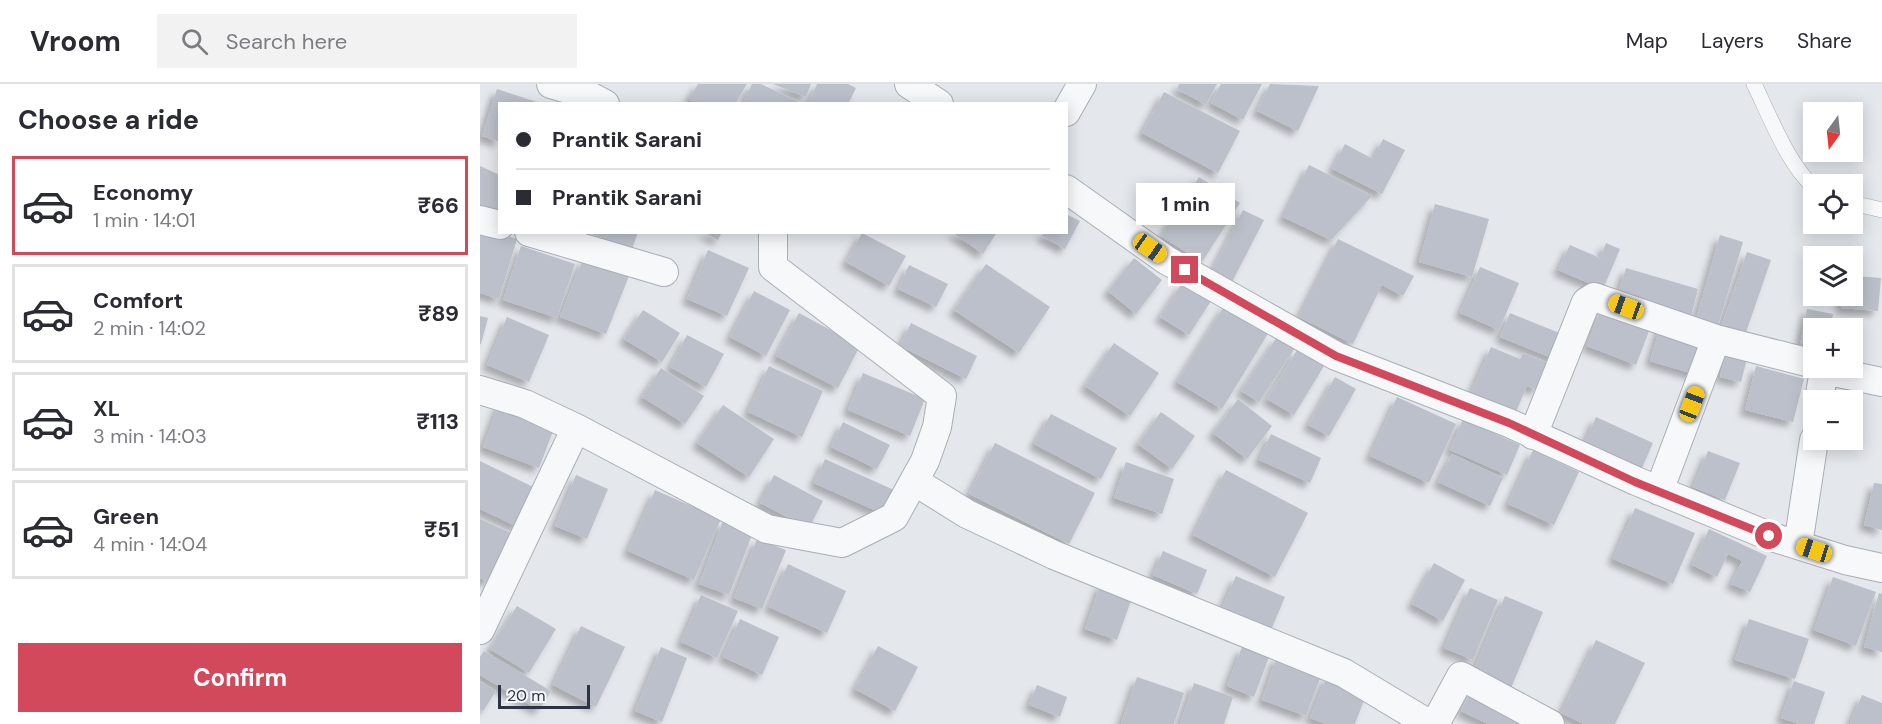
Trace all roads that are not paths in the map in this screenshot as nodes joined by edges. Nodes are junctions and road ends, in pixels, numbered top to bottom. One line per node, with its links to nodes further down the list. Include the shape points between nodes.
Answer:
1 (551, 84): 5 (street)
2 (909, 84): 6 (street)
3 (1082, 84): 7 (street)
4 (1754, 84): 8 (lane)
5 (602, 102)
6 (936, 102)
7 (1068, 108)
8 (1803, 176)
9 (1068, 190): 23 (street, via 1166,260 1336,356)
10 (1863, 206): 11 (lane)
11 (1882, 210)
12 (480, 220): 13 (street)
13 (498, 224)
14 (536, 234): 16 (street)
15 (774, 234): 25 (street, via 773,267 942,396 938,428)
16 (664, 272)
17 (1716, 339): 18 (street); 23 (street, via 1594,297 1586,302); 26 (street)
18 (1803, 363)
19 (1863, 377): 20 (street)
20 (1882, 382)
21 (480, 391): 22 (street, via 525,404)
22 (576, 428): 25 (street, via 767,530 842,543 894,517); 29 (street)
23 (1533, 435): 26 (street)
24 (1812, 450): 27 (street)
25 (914, 481): 30 (street, via 967,514 1054,555 1344,673)
26 (1659, 491): 27 (street)
27 (1798, 545): 28 (street)
28 (1882, 568)
29 (480, 630)
30 (1429, 724)
31 (1436, 724): 32 (street, via 1461,676)
32 (1550, 724)

